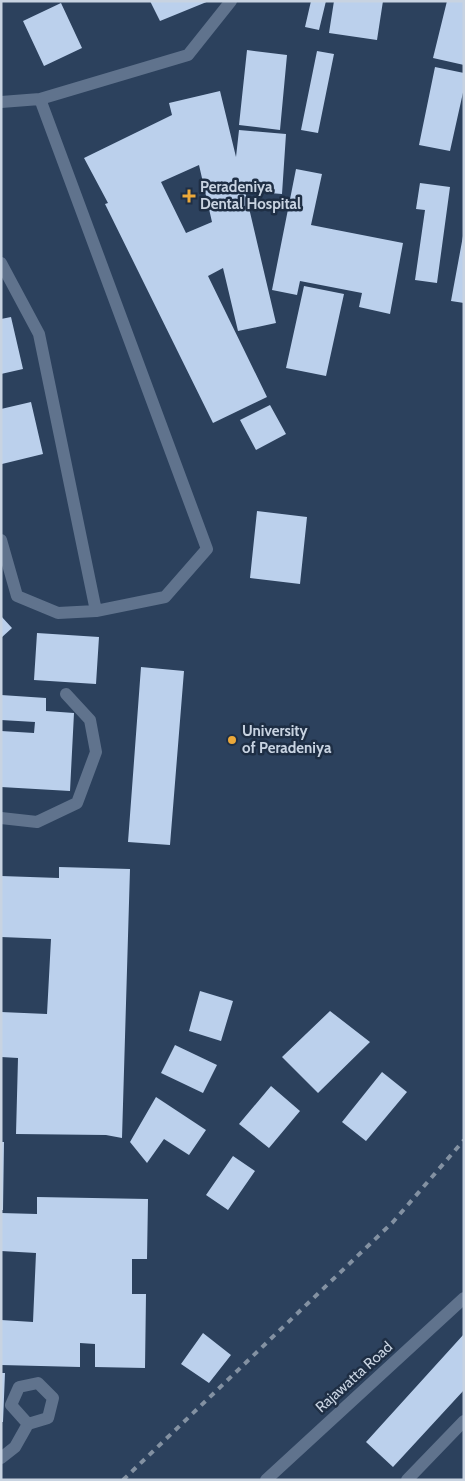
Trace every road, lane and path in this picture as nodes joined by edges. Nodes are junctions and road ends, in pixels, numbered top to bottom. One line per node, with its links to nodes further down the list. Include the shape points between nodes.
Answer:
1 (231, 1): 2 (street, via 188,55)
2 (40, 100): 3 (street); 6 (street, via 207,548 164,597)
3 (1, 102)
4 (1, 263): 6 (street, via 39,334)
5 (1, 540): 6 (street, via 17,596 58,613)
6 (96, 611)
7 (66, 694): 8 (street, via 90,720 96,752 77,803 37,822)
8 (1, 818)
9 (464, 1298): 13 (street, Rajawatta Road)
10 (464, 1422): 14 (street)
11 (28, 1424): 12 (street, via 15,1447)
12 (1, 1458)
13 (266, 1480)
14 (407, 1480)

